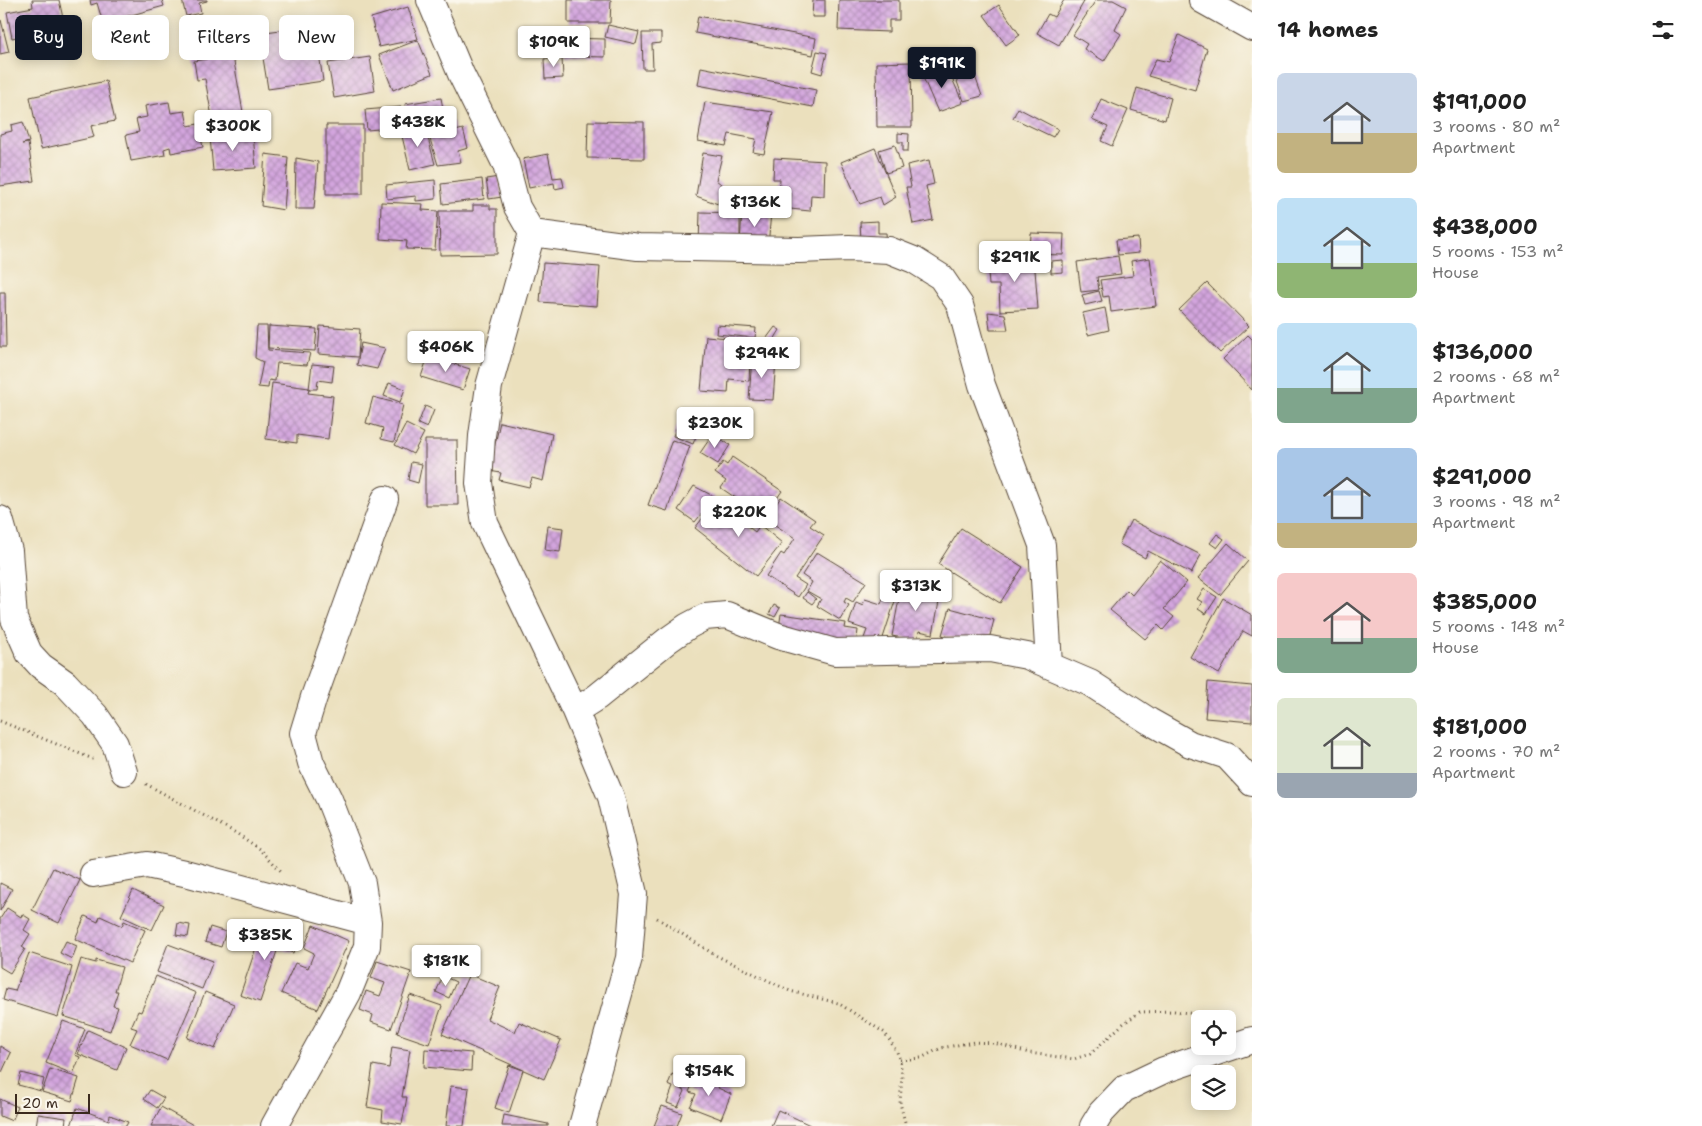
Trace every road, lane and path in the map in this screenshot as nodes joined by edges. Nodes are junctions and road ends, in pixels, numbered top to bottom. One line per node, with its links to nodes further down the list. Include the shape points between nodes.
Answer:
1 (430, 0): 4 (street, via 461,74 506,165 517,207)
2 (1202, 0): 3 (street)
3 (1252, 28)
4 (532, 234): 7 (street, via 638,247 889,250 914,260 940,277 960,305 982,384 1042,545); 8 (street, via 489,386 478,483 485,523)
5 (385, 499): 15 (street, via 303,733 311,763 362,883)
6 (0, 519): 10 (street, via 9,551 14,620 29,653 95,714 115,744)
7 (1049, 665): 8 (street, via 1027,656 990,649 836,652 778,636 727,615 705,618 688,626); 11 (street, via 1090,683 1149,722 1190,744 1227,756)
8 (575, 711): 14 (street, via 611,797 634,894)
9 (0, 721): 10 (path)
10 (124, 772): 13 (path, via 236,833 260,849)
11 (1252, 783)
12 (93, 874): 15 (street, via 147,865)
13 (286, 876)
14 (633, 908): 18 (path, via 660,920 715,955 790,991 838,1003 884,1034); 20 (street, via 629,958)
15 (368, 922): 19 (street, via 368,946 348,993)
16 (1191, 1013): 18 (path, via 1140,1012 1090,1054 1074,1060 1029,1053 994,1043 974,1042 941,1048 921,1058)
17 (1252, 1040): 22 (street, via 1164,1070 1124,1090)
18 (900, 1060): 21 (path, via 900,1103)
19 (274, 1126)
20 (582, 1126)
21 (906, 1126)
22 (1094, 1126)

